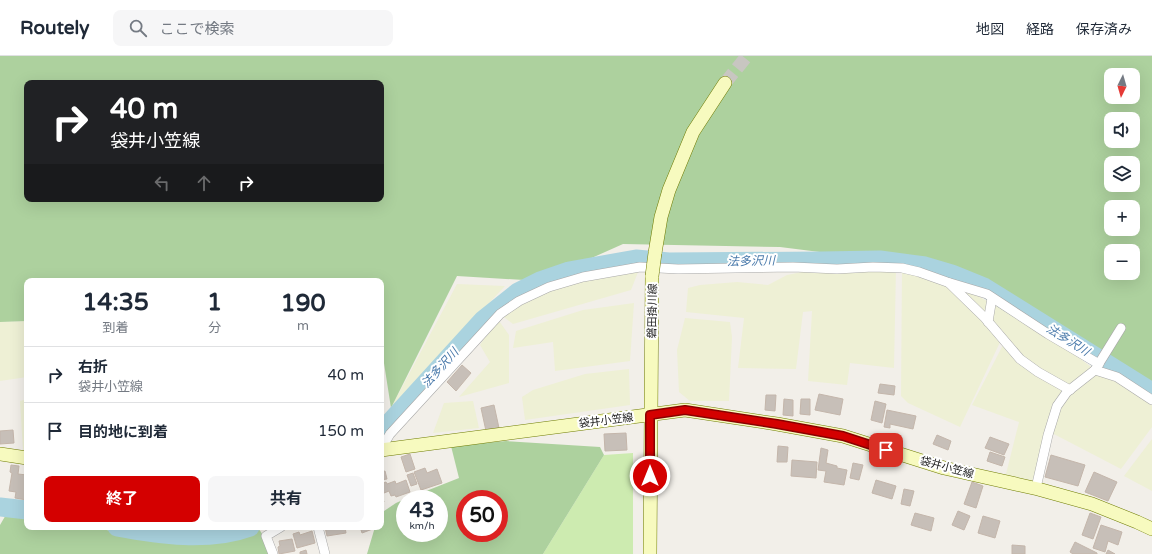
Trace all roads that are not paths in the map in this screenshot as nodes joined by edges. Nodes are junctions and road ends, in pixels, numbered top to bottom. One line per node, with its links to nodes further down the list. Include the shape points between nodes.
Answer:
1 (725, 83): 9 (main road, 磐田掛川線, bridge, via 694,132 661,217 652,276)
2 (947, 282): 3 (street, via 987,294); 4 (street); 10 (street, via 902,268 873,267 640,267 583,277 549,287 519,301 500,314 390,434)
3 (992, 298): 4 (street); 6 (street)
4 (988, 322): 7 (street, via 1020,359)
5 (1121, 328): 6 (street)
6 (1097, 367): 7 (street); 8 (street)
7 (1070, 390): 14 (street, via 1057,406)
8 (1152, 400)
9 (650, 415): 11 (main road, 袋井小笠線); 14 (main road, 袋井小笠線, via 685,410 843,436 944,468); 20 (main road, 磐田掛川線)
10 (384, 444)
11 (384, 449)
12 (0, 454): 13 (main road)
13 (24, 458)
14 (1036, 488): 15 (main road, 袋井小笠線, via 1092,504)
15 (1152, 529)
16 (276, 530): 18 (street, via 266,536)
17 (319, 530): 19 (street)
18 (273, 554)
19 (325, 554)
20 (650, 554)

